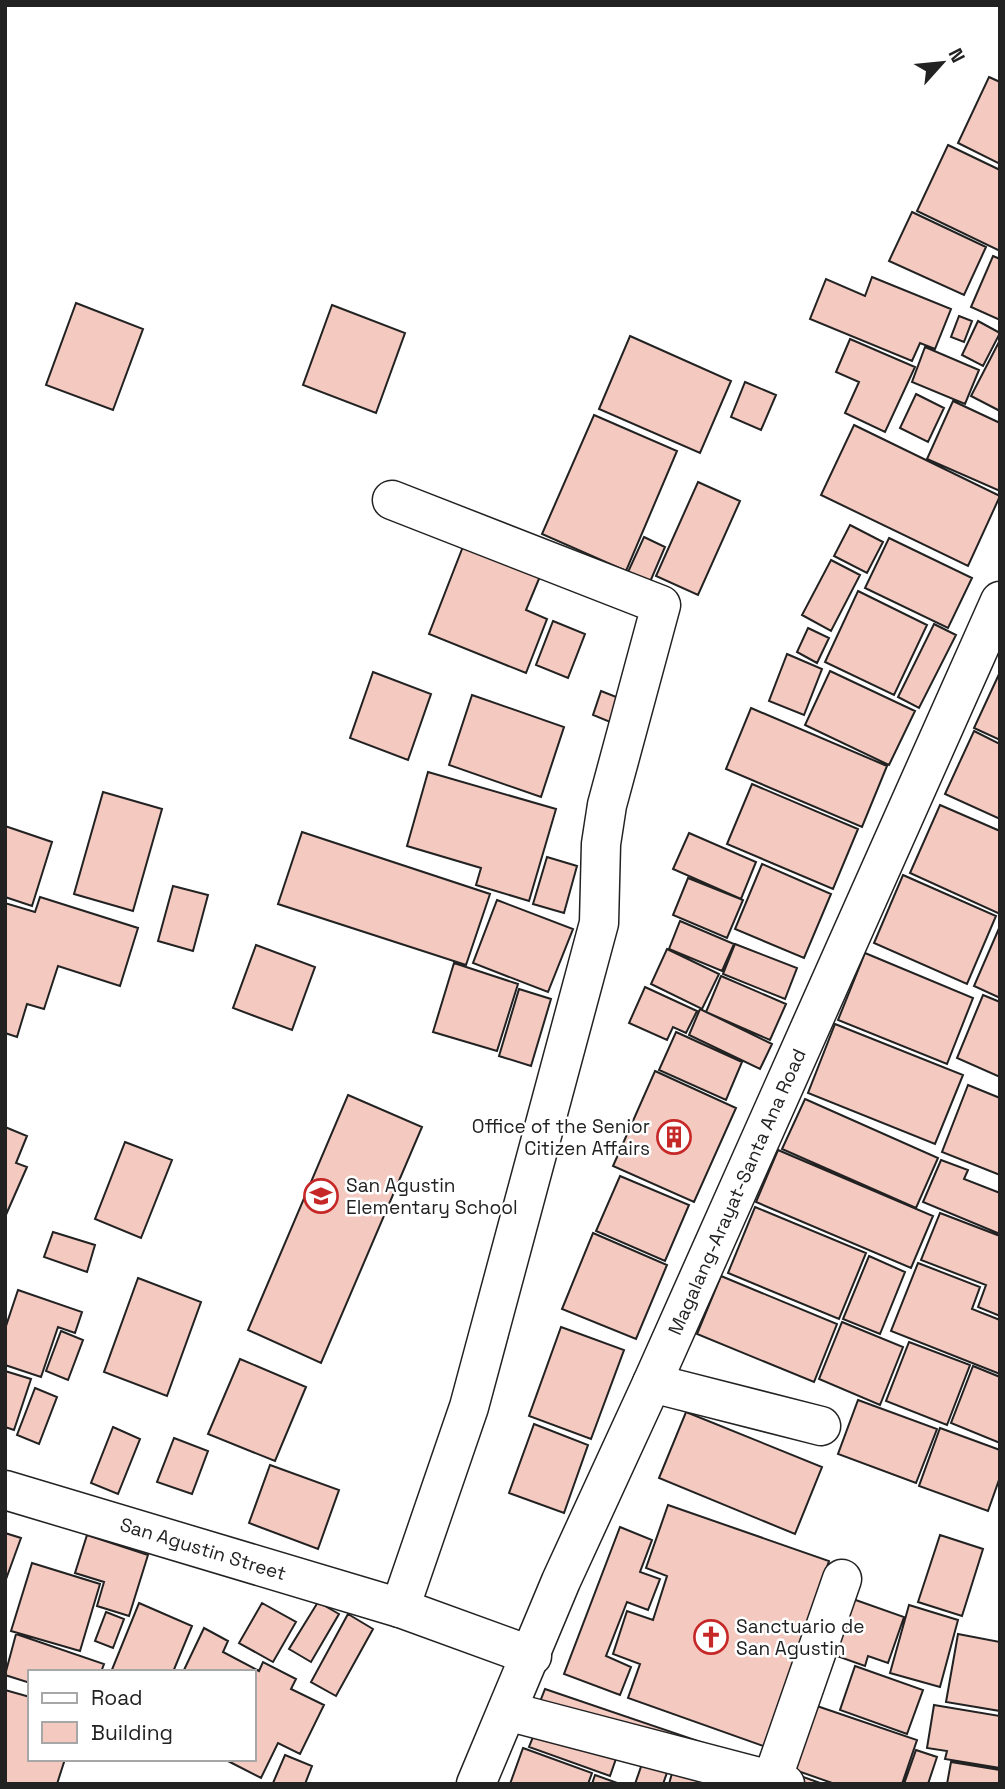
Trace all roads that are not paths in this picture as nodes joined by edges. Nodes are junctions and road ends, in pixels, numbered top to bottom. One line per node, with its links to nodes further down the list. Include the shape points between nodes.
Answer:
1 (392, 500): 7 (street, via 662,605 607,805 599,923)
2 (1000, 601): 3 (street, Magalang-Arayat-Santa Ana Road)
3 (652, 1383): 4 (street); 8 (street, Magalang-Arayat-Santa Ana Road)
4 (821, 1426)
5 (5, 1490): 7 (street, San Agustin Street)
6 (842, 1579): 10 (street)
7 (415, 1614): 8 (street, San Agustin Street)
8 (531, 1656): 9 (street, Magalang-Arayat-Santa Ana Road)
9 (507, 1711): 10 (street); 11 (street, Magalang-Arayat-Santa Ana Road)
10 (779, 1782)
11 (476, 1784)

